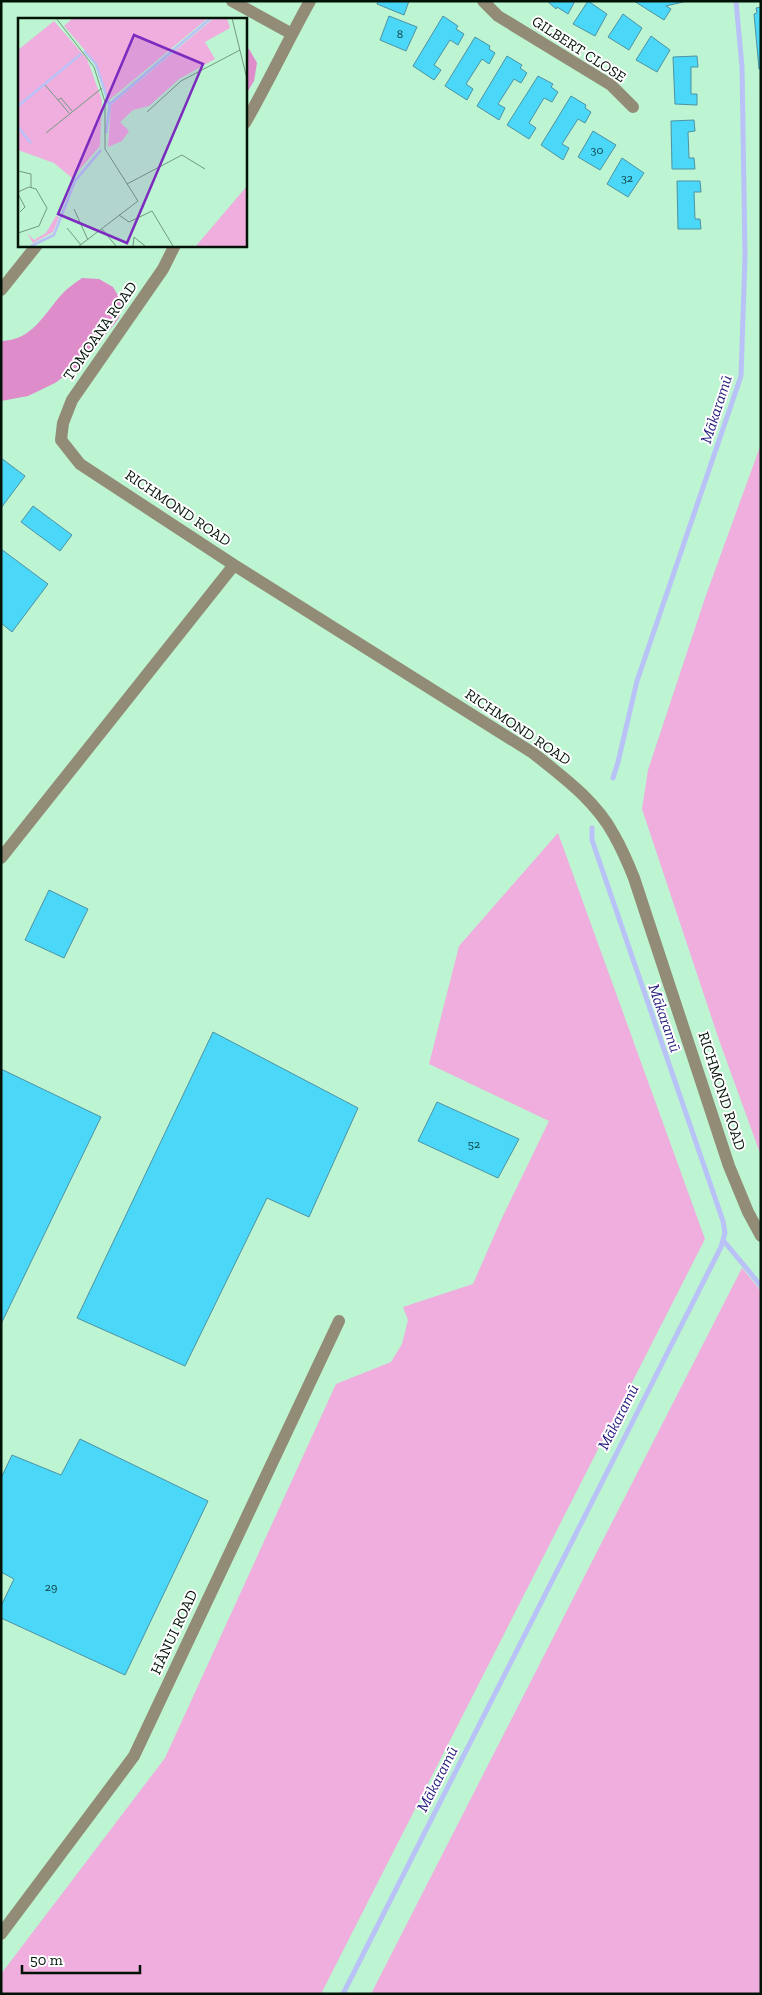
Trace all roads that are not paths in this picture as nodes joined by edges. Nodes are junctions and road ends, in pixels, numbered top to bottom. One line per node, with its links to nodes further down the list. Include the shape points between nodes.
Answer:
1 (232, 1): 4 (street)
2 (310, 1): 4 (street)
3 (483, 1): 5 (street, GILBERT CLOSE, via 498,16 611,85)
4 (292, 34): 6 (street)
5 (633, 107)
6 (246, 121)
7 (36, 246): 9 (street)
8 (174, 246): 10 (street, TOMOANA ROAD, via 163,269 72,400 63,423)
9 (1, 290)
10 (61, 440): 11 (street, RICHMOND ROAD, via 80,464)
11 (234, 565): 12 (street); 13 (street, RICHMOND ROAD, via 533,753 570,782 601,815 614,834 644,905 730,1166)
12 (1, 858)
13 (761, 1236)
14 (339, 1321): 15 (street, HĀNUI ROAD, via 134,1756)
15 (1, 1934)

